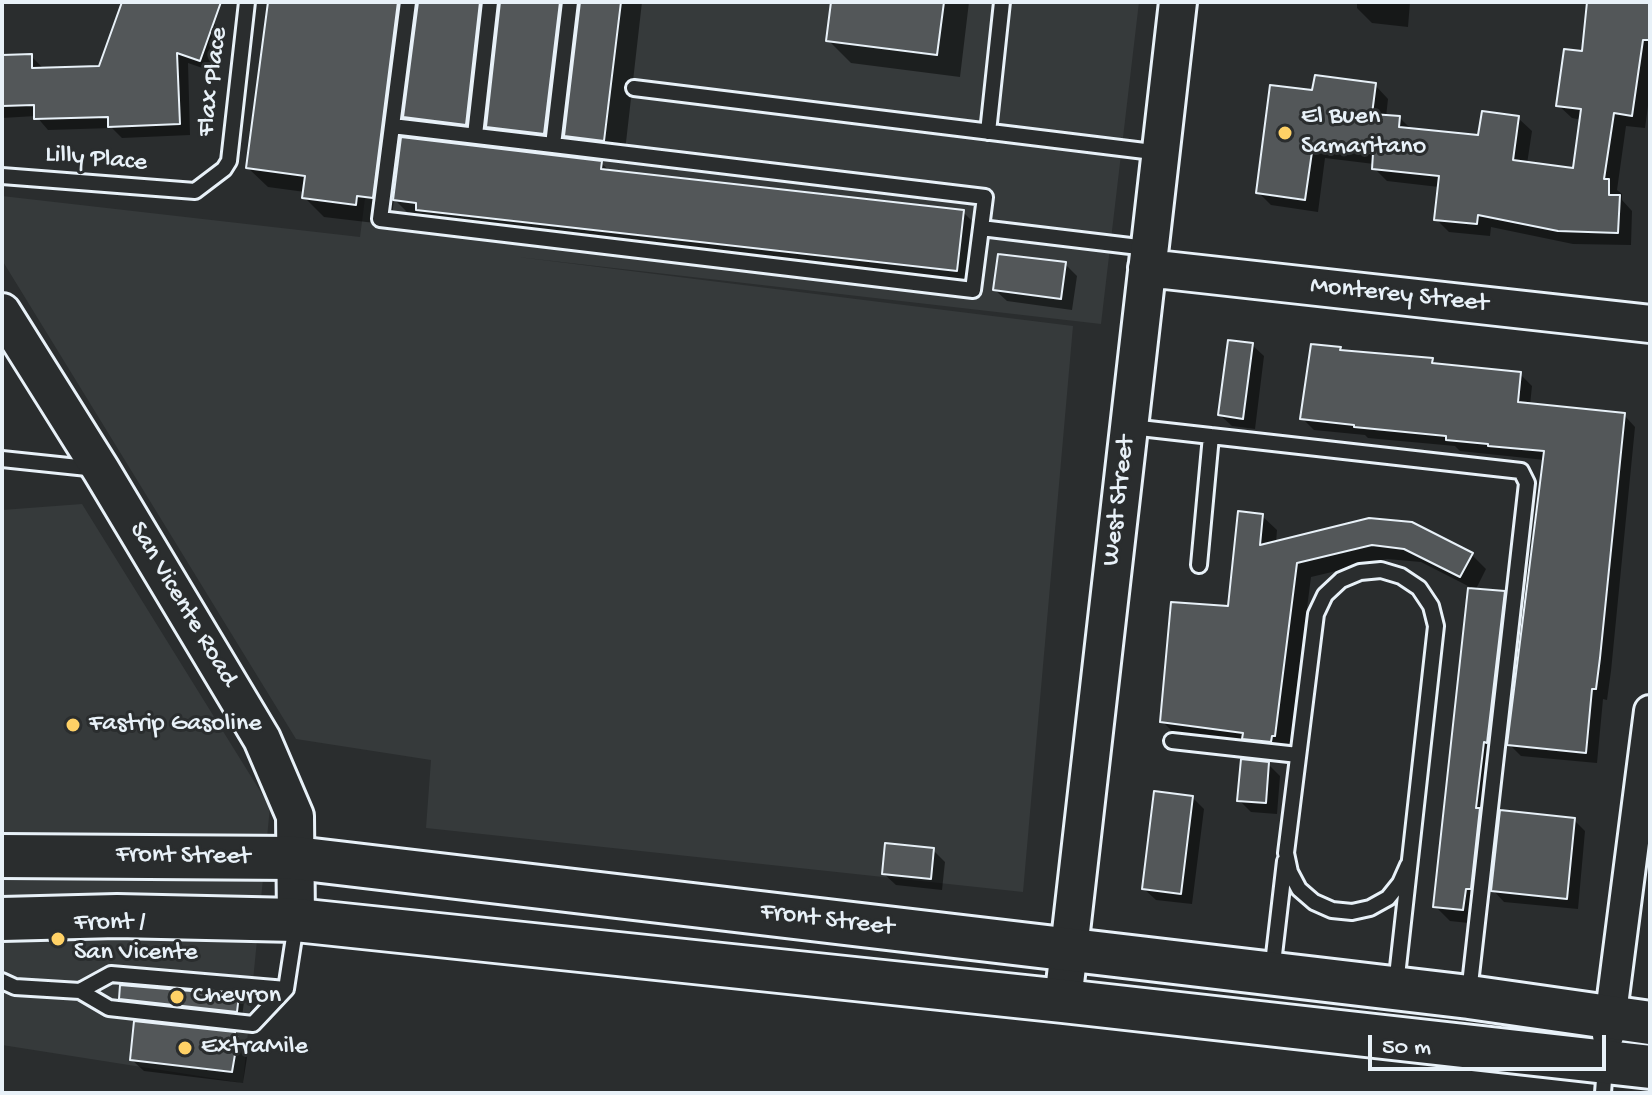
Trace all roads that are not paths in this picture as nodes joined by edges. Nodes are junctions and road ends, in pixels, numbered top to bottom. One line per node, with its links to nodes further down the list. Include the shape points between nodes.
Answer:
1 (247, 2): 14 (lane, Flax Place, via 229,161 195,191)
2 (408, 2): 8 (lane)
3 (490, 2): 10 (lane)
4 (570, 2): 11 (lane)
5 (1002, 2): 9 (lane)
6 (1178, 2): 12 (street, West Street)
7 (634, 88): 9 (lane)
8 (392, 126): 10 (lane); 15 (lane, via 380,219 973,290)
9 (988, 132): 12 (lane)
10 (475, 135): 11 (lane)
11 (553, 145): 15 (lane, via 985,197)
12 (1161, 153): 16 (street, West Street)
13 (2, 176): 14 (lane, Lilly Place)
14 (186, 192)
15 (981, 228): 16 (lane)
16 (1148, 258): 18 (street, Monterey Street); 19 (street, West Street)
17 (2, 312): 22 (street, San Vicente Road)
18 (1650, 324)
19 (1129, 427): 20 (lane); 33 (street, West Street)
20 (1211, 436): 23 (lane); 39 (lane, via 1521,471 1527,483)
21 (2, 459): 22 (lane)
22 (101, 470): 29 (street, San Vicente Road, via 262,739 295,816)
23 (1199, 565)
24 (1650, 711): 41 (street)
25 (1172, 741): 26 (lane)
26 (1298, 755): 27 (lane); 30 (lane, via 1316,614 1325,595 1360,572 1381,570 1401,576 1419,588 1436,626)
27 (1286, 853): 30 (lane, via 1299,889 1314,902 1342,911 1370,908 1388,898); 34 (lane)
28 (2, 856): 29 (main road, Front Street)
29 (296, 858): 32 (street, San Vicente Road); 33 (main road, Front Street)
30 (1408, 865): 36 (lane)
31 (2, 919): 32 (main road, Front Street)
32 (296, 920): 37 (lane); 40 (main road, Front Street)
33 (1069, 950): 34 (main road, Front Street); 40 (street, West Street)
34 (1271, 974): 36 (main road, Front Street)
35 (2, 981): 38 (lane, via 15,987)
36 (1395, 988): 39 (main road, Front Street)
37 (286, 989): 38 (lane, via 111,974); 38 (lane, via 253,1024 109,1008)
38 (80, 991)
39 (1469, 997): 41 (main road, Front Street)
40 (1063, 1001): 43 (main road, Front Street)
41 (1630, 1020): 43 (street)
42 (1650, 1067): 43 (main road, Front Street)
43 (1604, 1078)

